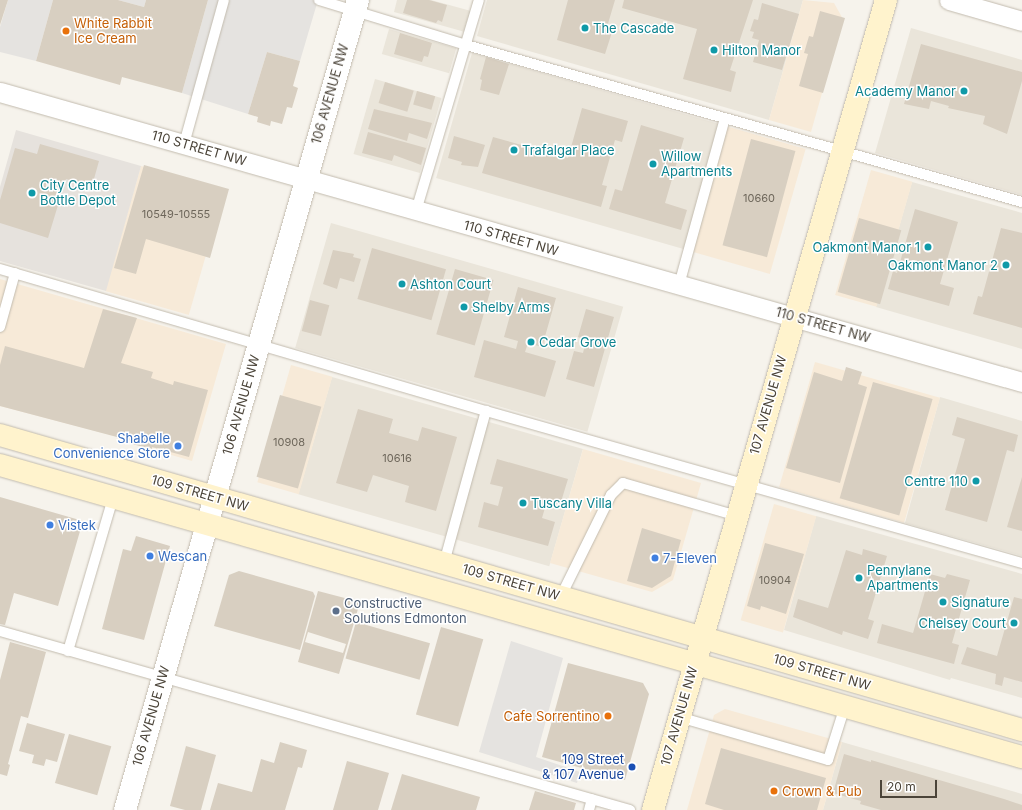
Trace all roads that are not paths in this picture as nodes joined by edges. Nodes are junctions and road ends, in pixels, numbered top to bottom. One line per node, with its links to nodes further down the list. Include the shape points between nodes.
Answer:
1 (224, 0): 11 (lane)
2 (318, 0): 6 (lane)
3 (479, 0): 8 (lane)
4 (886, 0): 12 (main road, 107 AVENUE NW)
5 (949, 0): 7 (street)
6 (356, 5): 8 (lane); 13 (street, 106 AVENUE NW)
7 (1022, 21)
8 (466, 45): 10 (lane); 15 (lane)
9 (0, 92): 11 (street, 110 STREET NW)
10 (725, 118): 12 (lane); 18 (lane)
11 (184, 144): 13 (street, 110 STREET NW)
12 (841, 151): 14 (lane); 19 (main road, 107 AVENUE NW)
13 (306, 178): 15 (street, 110 STREET NW); 21 (street, 106 AVENUE NW)
14 (1022, 202)
15 (416, 211): 18 (street, 110 STREET NW)
16 (0, 269): 17 (lane)
17 (15, 273): 20 (lane); 21 (lane)
18 (679, 285): 19 (street, 110 STREET NW)
19 (794, 317): 22 (street, 110 STREET NW); 26 (main road, 107 AVENUE NW)
20 (0, 327)
21 (258, 345): 23 (lane); 27 (street, 106 AVENUE NW)
22 (1022, 382)
23 (486, 411): 26 (lane); 31 (lane)
24 (0, 435): 27 (main road, 109 STREET NW)
25 (0, 465): 28 (main road, 109 STREET NW)
26 (745, 486): 29 (main road, 107 AVENUE NW); 32 (lane)
27 (215, 497): 30 (street, 106 AVENUE NW); 31 (main road, 109 STREET NW)
28 (113, 498): 30 (main road, 109 STREET NW); 36 (lane)
29 (737, 516): 33 (lane, via 623,484 611,495); 35 (main road, 107 AVENUE NW)
30 (206, 524): 37 (main road, 109 STREET NW); 38 (street, 106 AVENUE NW)
31 (444, 563): 33 (main road, 109 STREET NW)
32 (1022, 563)
33 (561, 596): 35 (main road, 109 STREET NW)
34 (0, 631): 36 (lane)
35 (702, 637): 37 (main road, 107 AVENUE NW); 41 (main road, 109 STREET NW)
36 (68, 651): 38 (lane)
37 (694, 664): 39 (main road, 109 STREET NW); 40 (main road, 107 AVENUE NW)
38 (162, 678): 43 (lane); 44 (street, 106 AVENUE NW)
39 (845, 706): 40 (lane, via 828,760); 42 (main road, 109 STREET NW)
40 (679, 717): 47 (main road, 107 AVENUE NW)
41 (1022, 730)
42 (1022, 757)
43 (592, 799): 45 (lane); 46 (lane)
44 (125, 810)
45 (589, 810)
46 (630, 810)
47 (653, 810)

